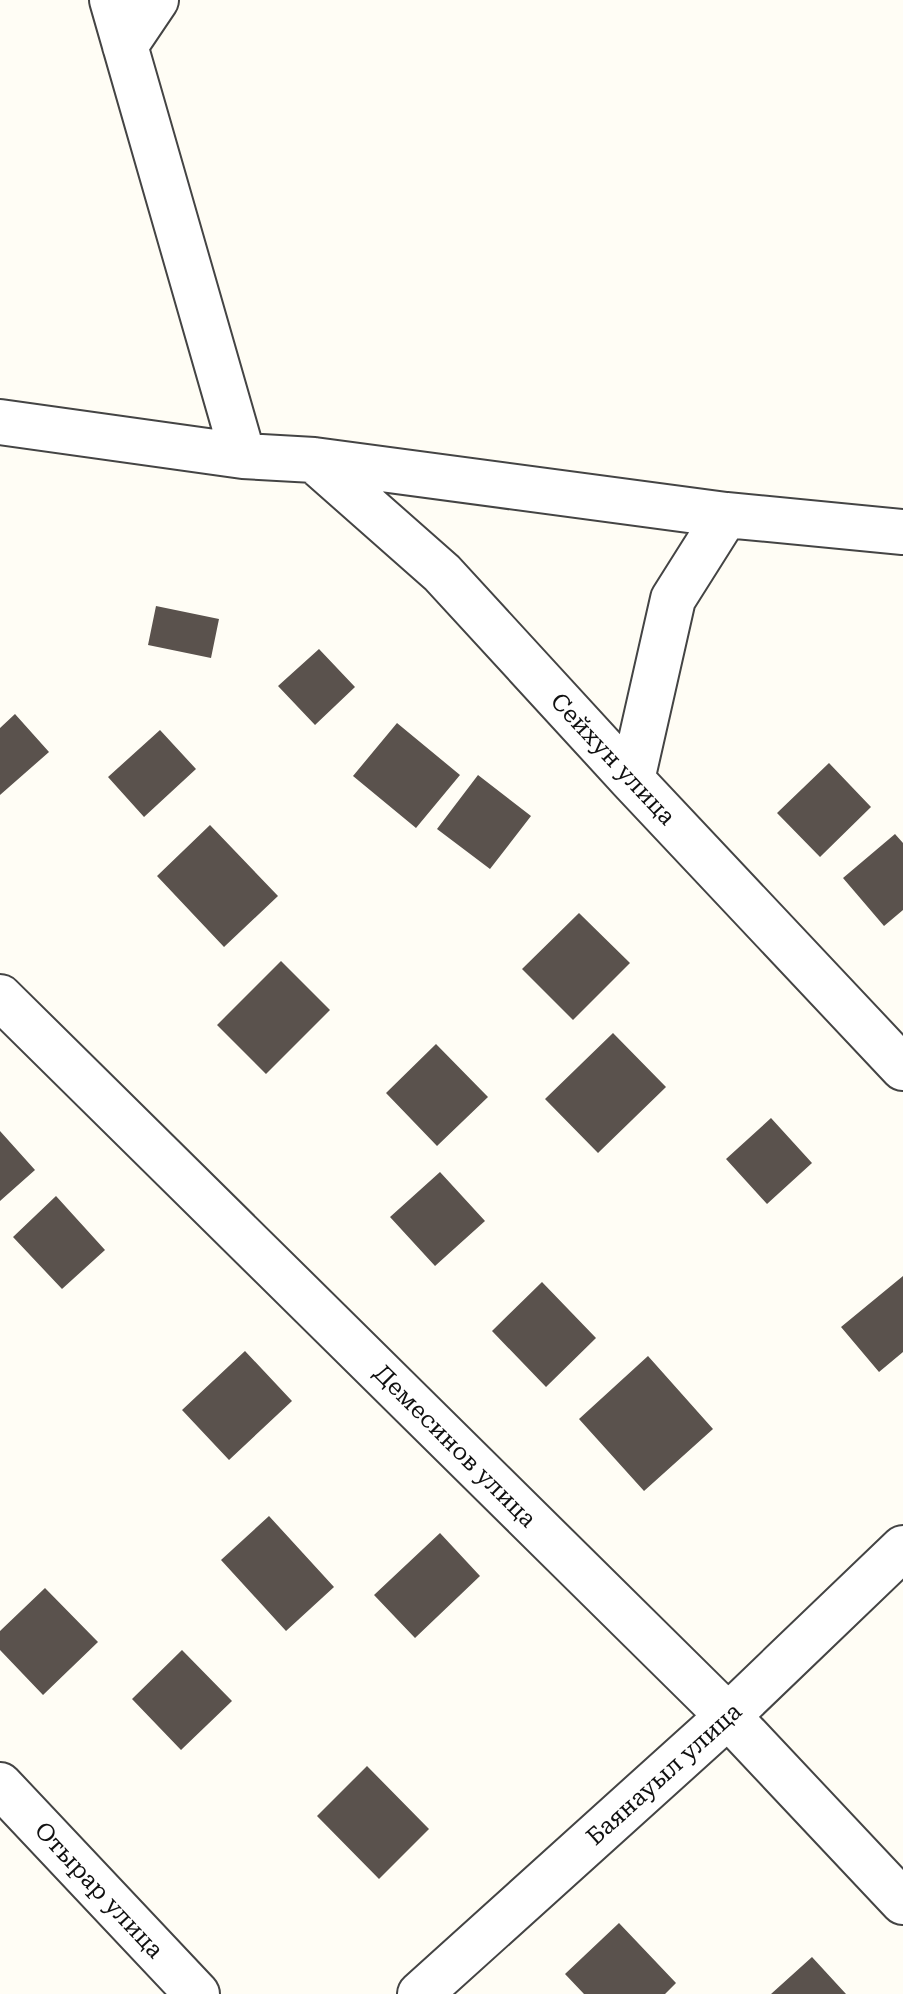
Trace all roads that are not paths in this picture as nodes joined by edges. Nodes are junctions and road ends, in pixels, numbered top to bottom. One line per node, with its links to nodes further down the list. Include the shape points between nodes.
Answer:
1 (112, 0): 3 (street)
2 (156, 0): 3 (street)
3 (125, 46): 5 (street)
4 (0, 422): 5 (street)
5 (243, 456): 6 (street)
6 (314, 460): 7 (street); 9 (street, Сейхун улица, via 442,573)
7 (726, 515): 8 (street); 9 (street, via 673,599)
8 (903, 532)
9 (632, 780): 11 (street, Сейхун улица)
10 (0, 997): 13 (street, Демесинов улица)
11 (903, 1068)
12 (903, 1548): 13 (street, Баянауыл улица)
13 (728, 1716): 15 (street, Демесинов улица); 17 (street, Баянауыл улица)
14 (0, 1785): 16 (street, Отырар улица)
15 (903, 1902)
16 (197, 1994)
17 (420, 1994)

